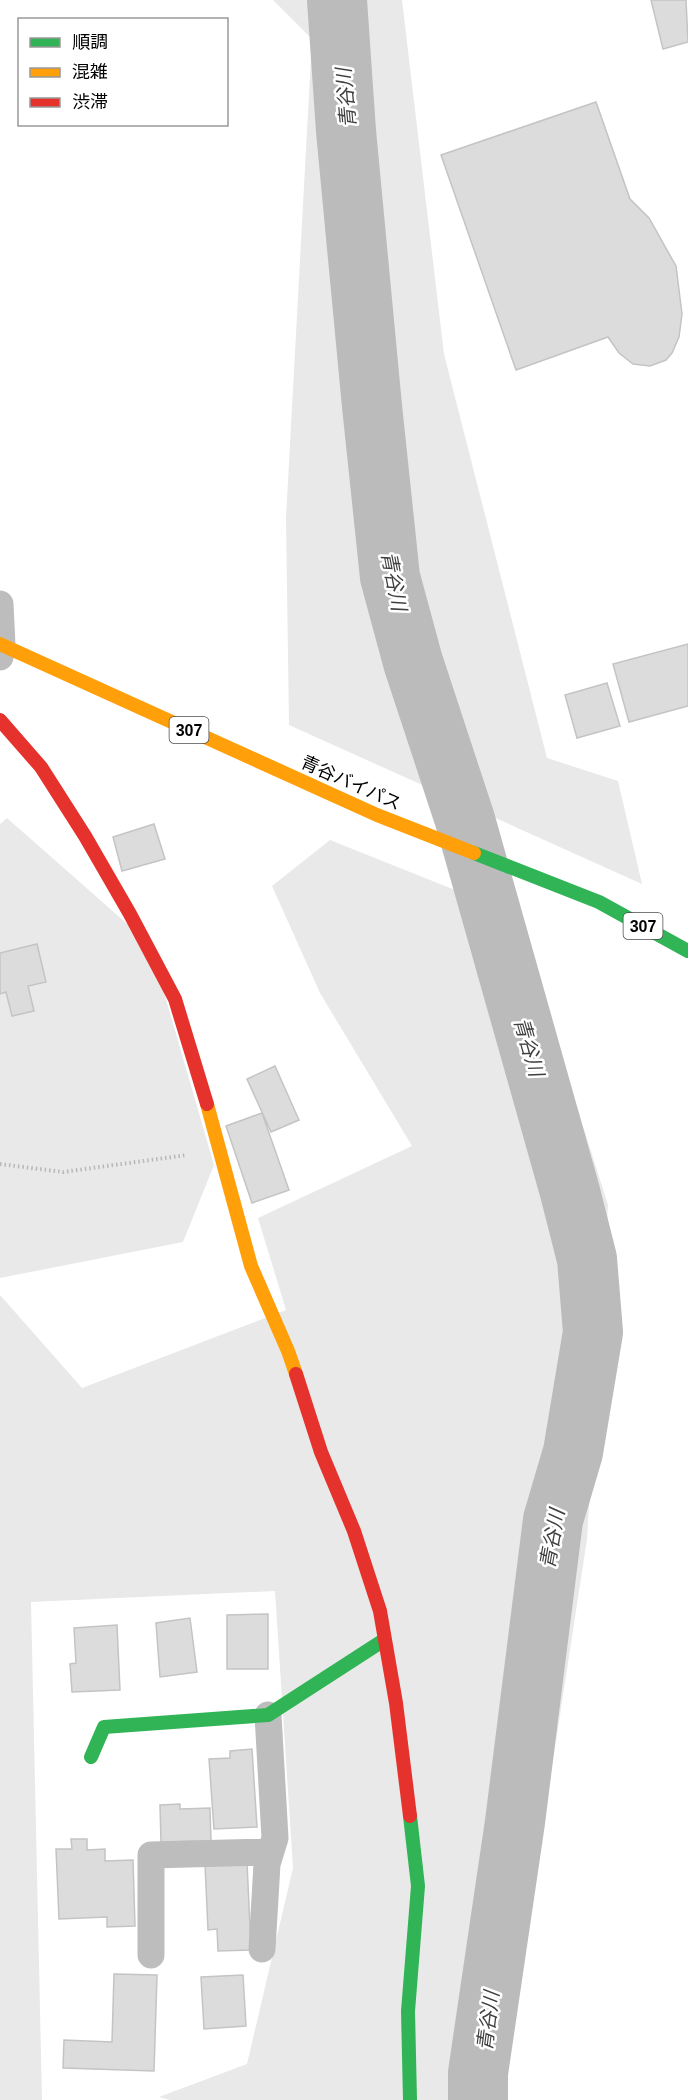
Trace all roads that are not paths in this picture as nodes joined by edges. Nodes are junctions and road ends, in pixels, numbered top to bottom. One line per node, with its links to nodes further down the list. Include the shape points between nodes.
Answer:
1 (0, 604): 2 (street)
2 (1, 649): 4 (main road, 青谷バイパス / 307, via 377,815 598,902)
3 (0, 720): 5 (main road, via 41,767 85,836 176,999 221,1150 250,1266 288,1351 321,1452 354,1531 380,1611)
4 (688, 951)
5 (384, 1640): 6 (main road); 11 (main road, via 396,1703 418,1886 408,2011)
6 (268, 1715): 7 (main road, via 104,1727); 8 (street, via 275,1838)
7 (91, 1757)
8 (270, 1852): 9 (street); 10 (street, via 151,1855)
9 (262, 1949)
10 (151, 1955)
11 (410, 2100)

